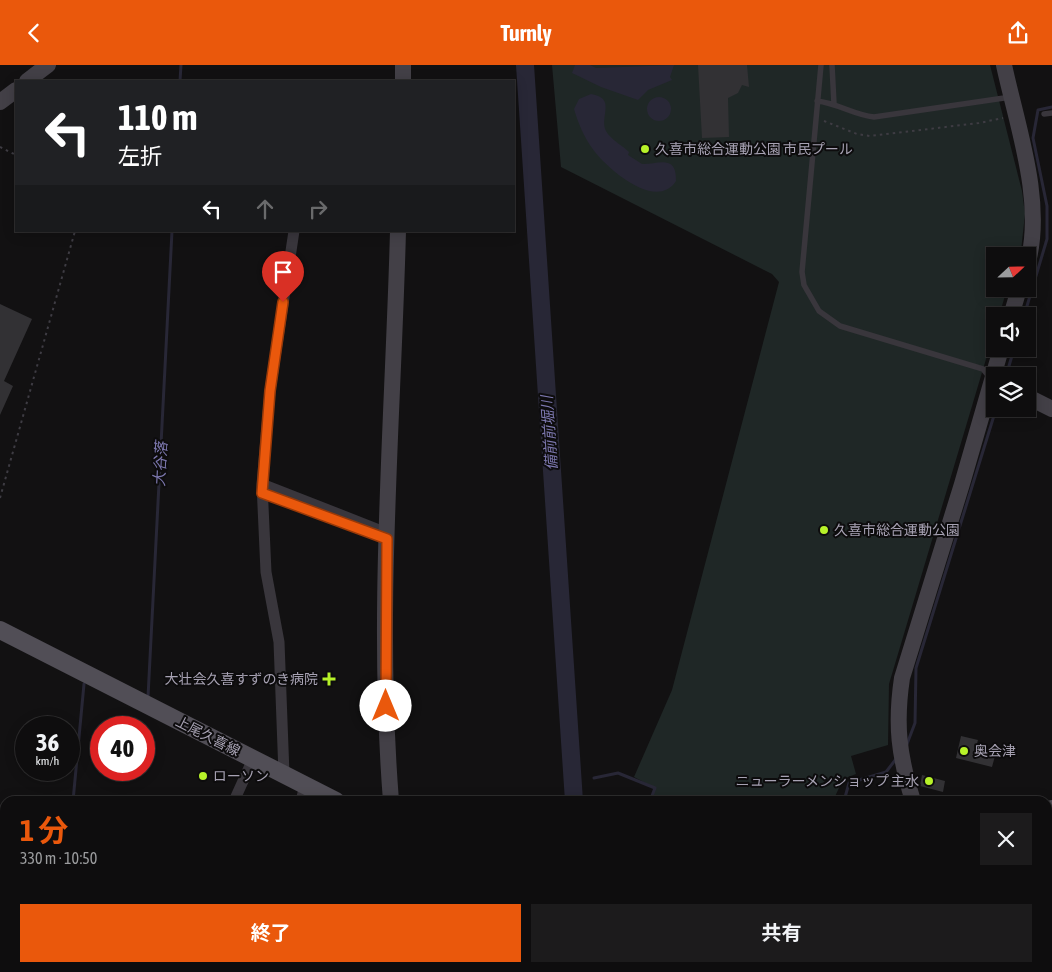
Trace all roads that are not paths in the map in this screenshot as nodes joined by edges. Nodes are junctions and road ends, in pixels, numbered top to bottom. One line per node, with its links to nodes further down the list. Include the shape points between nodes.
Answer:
1 (48, 65): 6 (street)
2 (403, 65): 7 (street)
3 (821, 65): 10 (lane)
4 (832, 65): 12 (lane)
5 (1004, 65): 9 (street)
6 (28, 80)
7 (403, 80)
8 (15, 91): 11 (street)
9 (1011, 97): 12 (lane, via 874,117); 17 (street, via 1030,183 1034,217)
10 (817, 101): 12 (lane); 18 (lane, via 802,272 804,285 819,311 840,326)
11 (0, 102)
12 (834, 104)
13 (1052, 113): 14 (lane)
14 (1044, 114)
15 (294, 232): 22 (street, via 270,391)
16 (398, 232): 23 (street)
17 (1030, 247)
18 (986, 372)
19 (1036, 401): 21 (street)
20 (986, 403): 31 (street, via 902,678 898,740)
21 (1052, 409)
22 (262, 489): 23 (street); 26 (street, via 266,572 279,642)
23 (387, 536): 30 (street, via 386,706)
24 (0, 630): 25 (main road, 上尾久喜線)
25 (253, 759): 26 (main road, 上尾久喜線); 28 (street)
26 (284, 774): 27 (main road, 上尾久喜線)
27 (303, 793): 29 (main road, 上尾久喜線)
28 (236, 796)
29 (315, 796)
30 (391, 796)
31 (912, 796)

